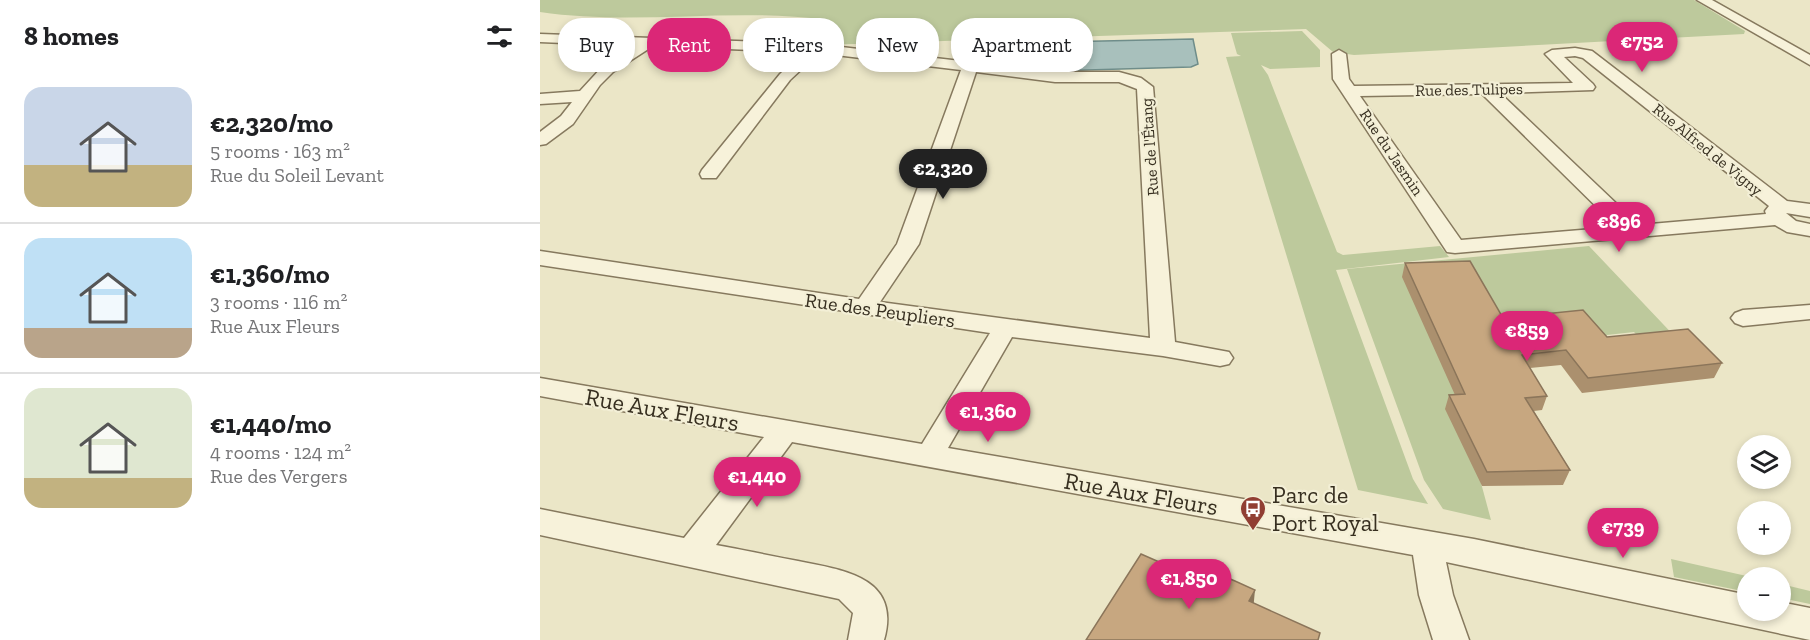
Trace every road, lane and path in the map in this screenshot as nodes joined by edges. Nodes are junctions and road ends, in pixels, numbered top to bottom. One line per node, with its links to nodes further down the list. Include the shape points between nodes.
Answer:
1 (1702, 0): 7 (street)
2 (540, 38): 3 (street, Rue de l'Étang)
3 (647, 43)
4 (647, 44): 15 (street, via 608,69)
5 (844, 51): 8 (street, Rue de l'Étang)
6 (1339, 54): 14 (street, Rue du Jasmin, via 1341,79)
7 (1810, 62)
8 (951, 65)
9 (790, 72): 18 (street)
10 (968, 72): 24 (street, via 908,244)
11 (1012, 72): 28 (street, Rue de l'Étang, via 1055,77 1119,77 1145,87)
12 (1587, 87): 13 (street, Rue des Tulipes); 20 (street, Rue Alfred de Vigny, via 1552,54 1587,54)
13 (1486, 89): 14 (street, Rue des Tulipes); 22 (street)
14 (1351, 91): 22 (street, Rue du Jasmin, via 1455,247)
15 (584, 96): 16 (street); 17 (street, via 567,120)
16 (540, 99)
17 (540, 140)
18 (709, 174)
19 (1810, 211): 20 (street, Rue Alfred de Vigny)
20 (1781, 213): 21 (street, Rue Alfred de Vigny, via 1795,227); 22 (street)
21 (1810, 230)
22 (1634, 232)
23 (540, 258): 24 (street, Rue des Peupliers)
24 (865, 308): 27 (street, Rue des Peupliers)
25 (1810, 312): 26 (street)
26 (1743, 318)
27 (1005, 328): 28 (street, Rue des Peupliers); 32 (street)
28 (1163, 348): 29 (street, Rue des Peupliers)
29 (1220, 358)
30 (540, 387): 31 (street, Rue Aux Fleurs)
31 (784, 432): 32 (street, Rue Aux Fleurs); 35 (street)
32 (929, 456): 34 (street, Rue Aux Fleurs)
33 (540, 522): 35 (street)
34 (1426, 545): 36 (street, Rue Aux Fleurs); 38 (street, via 1436,595)
35 (691, 554): 37 (street, via 848,586 866,600 873,619)
36 (1810, 624)
37 (866, 640)
38 (1451, 640)

